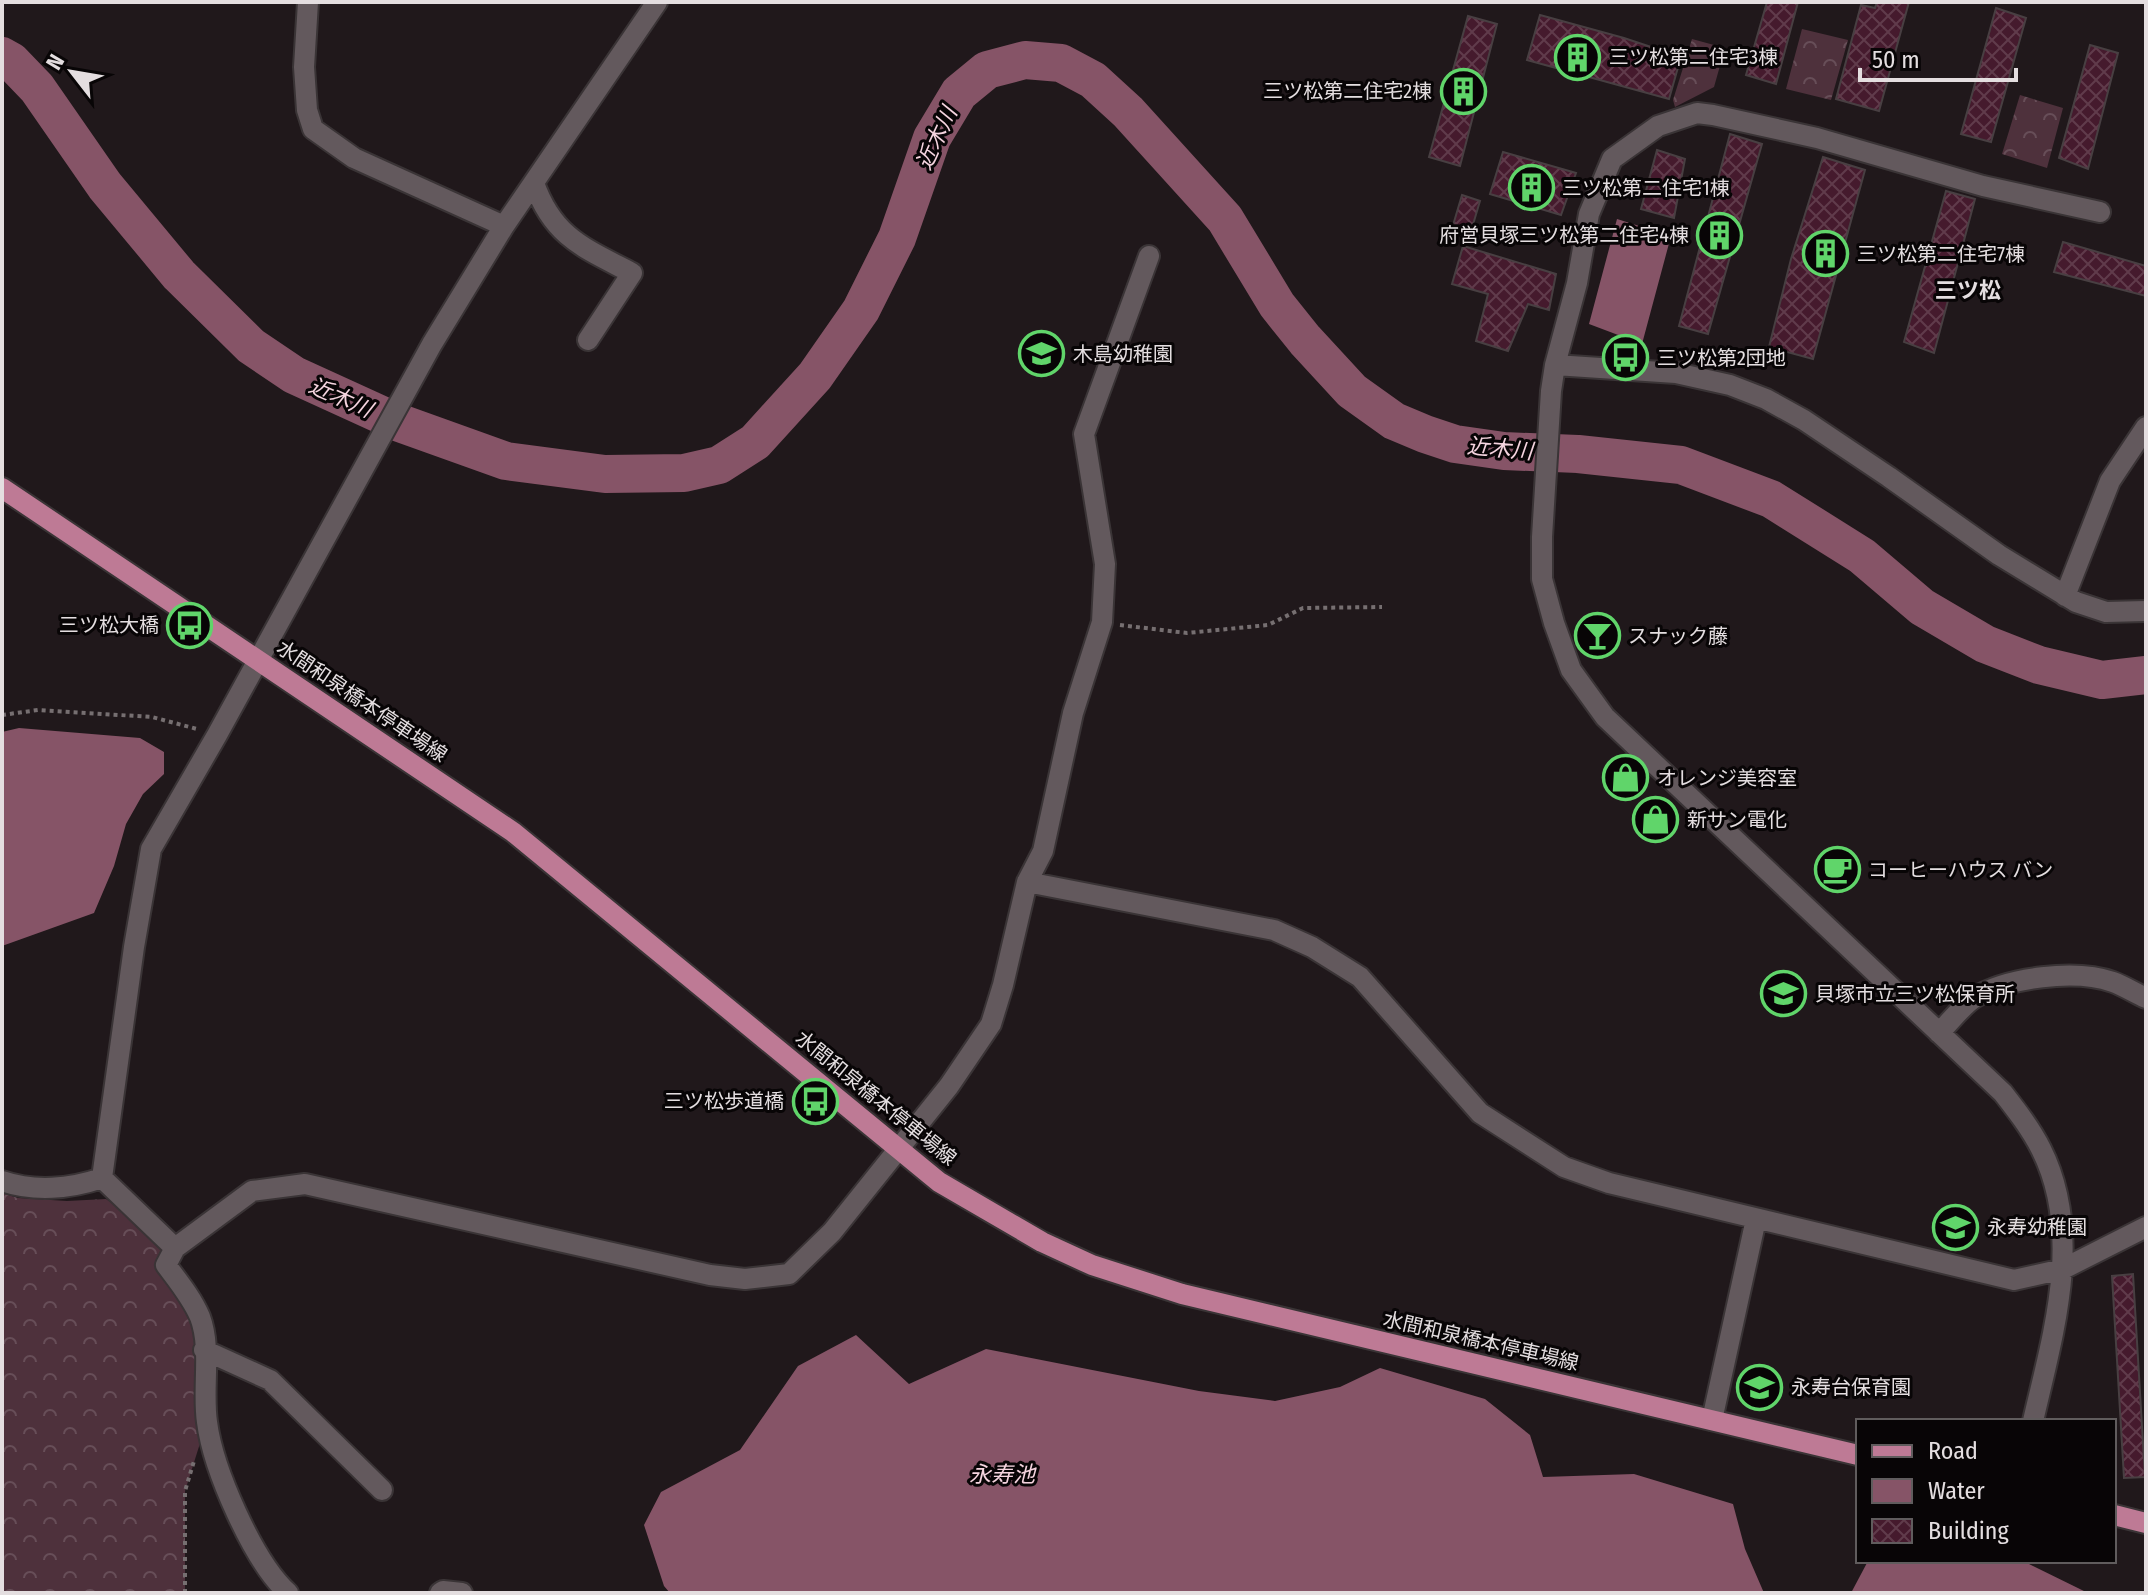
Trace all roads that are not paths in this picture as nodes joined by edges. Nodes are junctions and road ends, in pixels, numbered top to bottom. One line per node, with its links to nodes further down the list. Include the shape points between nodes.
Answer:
1 (308, 2): 5 (street, via 304,67 313,129 354,158)
2 (656, 2): 3 (street)
3 (534, 183): 5 (street); 7 (street, via 558,229 632,273)
4 (2100, 212): 8 (street, via 1983,186 1817,138 1697,113 1658,126 1612,159 1589,214)
5 (504, 226): 13 (street, via 432,344)
6 (1149, 256): 14 (street, via 1084,434 1105,564 1102,622 1073,713 1043,851)
7 (588, 340)
8 (1555, 365): 11 (street, via 1676,373 1766,399); 16 (street, via 1542,579 1571,670 1605,717)
9 (2146, 427): 11 (street, via 2110,481)
10 (2, 488): 13 (main road, 水間和泉橋本停車場線)
11 (2065, 596): 12 (street, via 2106,612)
12 (2146, 611)
13 (258, 661): 17 (main road, 水間和泉橋本停車場線, via 524,840); 18 (street, via 151,849)
14 (1027, 882): 17 (street, via 991,1024); 20 (street, via 1274,930 1312,947 1360,977 1480,1113 1510,1135 1564,1167 1609,1183)
15 (2146, 998): 16 (street, via 2110,981 2037,977 1973,999)
16 (1939, 1033): 23 (street, via 2003,1093 2042,1152 2062,1220)
17 (897, 1149): 22 (street, via 832,1232 789,1274 745,1279 710,1275 305,1184 252,1191); 26 (main road, 水間和泉橋本停車場線, via 1009,1225 1092,1265 1153,1286)
18 (102, 1178): 19 (street, via 74,1187); 22 (street)
19 (2, 1181)
20 (1756, 1219): 23 (street, via 2014,1280); 26 (street)
21 (2146, 1227): 23 (street)
22 (175, 1248): 24 (street, via 166,1265 200,1316)
23 (2063, 1269): 25 (street)
24 (204, 1350): 28 (street, via 270,1380); 31 (street, via 207,1421 215,1460 268,1571)
25 (2033, 1419)
26 (1712, 1420): 27 (main road, 水間和泉橋本停車場線)
27 (1856, 1455)
28 (382, 1490)
29 (2116, 1516): 30 (main road)
30 (2146, 1523)
31 (288, 1593)
32 (440, 1593): 33 (street)
33 (462, 1593)

